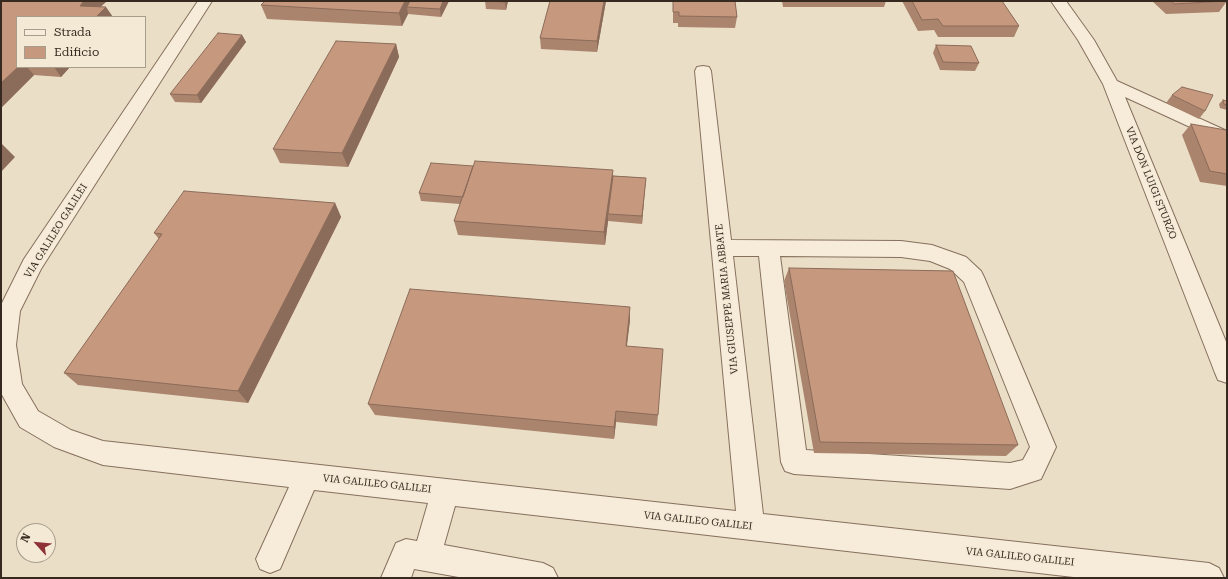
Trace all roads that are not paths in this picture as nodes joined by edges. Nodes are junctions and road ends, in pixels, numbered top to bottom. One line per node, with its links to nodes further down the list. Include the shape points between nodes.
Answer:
1 (205, 1): 9 (street, VIA GALILEO GALILEI, via 32,265 9,311 4,345 10,386 29,419 63,440 102,453)
2 (1058, 1): 4 (street, VIA DON LUIGI STURZO, via 1086,40)
3 (703, 71): 6 (street, VIA GIUSEPPE MARIA ABBATE)
4 (1111, 84): 5 (street); 8 (street, VIA DON LUIGI STURZO)
5 (1227, 138)
6 (722, 248): 7 (street); 11 (street, VIA GIUSEPPE MARIA ABBATE)
7 (769, 249): 7 (street, via 901,250 932,253 958,263 973,277 1043,447 1032,470 1010,476 794,462)
8 (1227, 373)
9 (307, 476): 10 (street, VIA GALILEO GALILEI); 13 (street)
10 (445, 492): 11 (street, VIA GALILEO GALILEI); 12 (street)
11 (751, 526): 16 (street, VIA GALILEO GALILEI)
12 (426, 557): 14 (street, via 406,553); 15 (street)
13 (270, 559)
14 (396, 578)
15 (543, 578)
16 (1209, 578)

